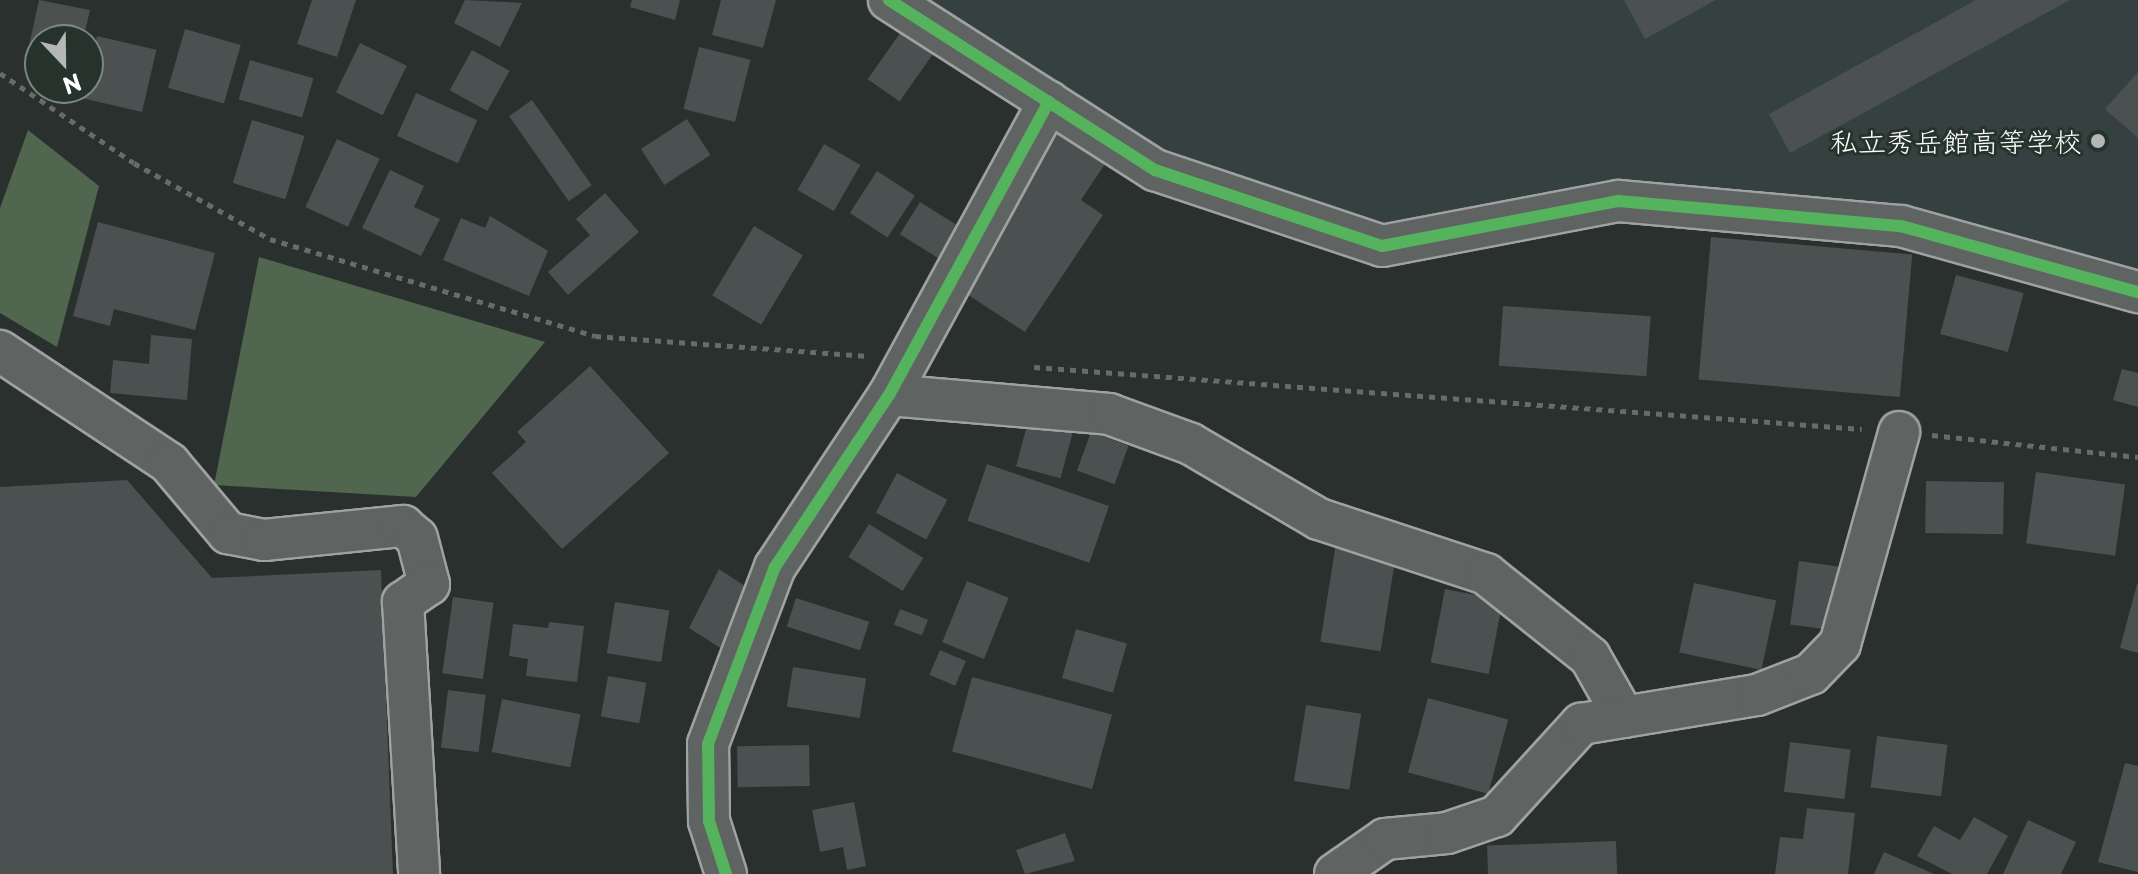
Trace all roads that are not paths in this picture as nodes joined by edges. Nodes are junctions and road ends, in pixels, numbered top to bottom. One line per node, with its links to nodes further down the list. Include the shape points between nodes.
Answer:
1 (889, 0): 2 (street)
2 (1049, 102): 3 (street, via 1155,170 1382,246 1619,201 1901,226); 5 (street)
3 (2138, 292)
4 (0, 351): 8 (street, via 169,463 228,533 264,540 403,526 417,538 429,584 403,602)
5 (889, 395): 7 (street, via 1109,414 1191,444 1319,519 1486,574 1590,657); 9 (street, via 775,567 708,744 709,821)
6 (1899, 432): 7 (street, via 1840,644 1811,674 1757,695)
7 (1624, 717): 10 (street, via 1581,724 1497,816 1447,833 1385,839)
8 (419, 874)
9 (726, 874)
10 (1335, 874)

